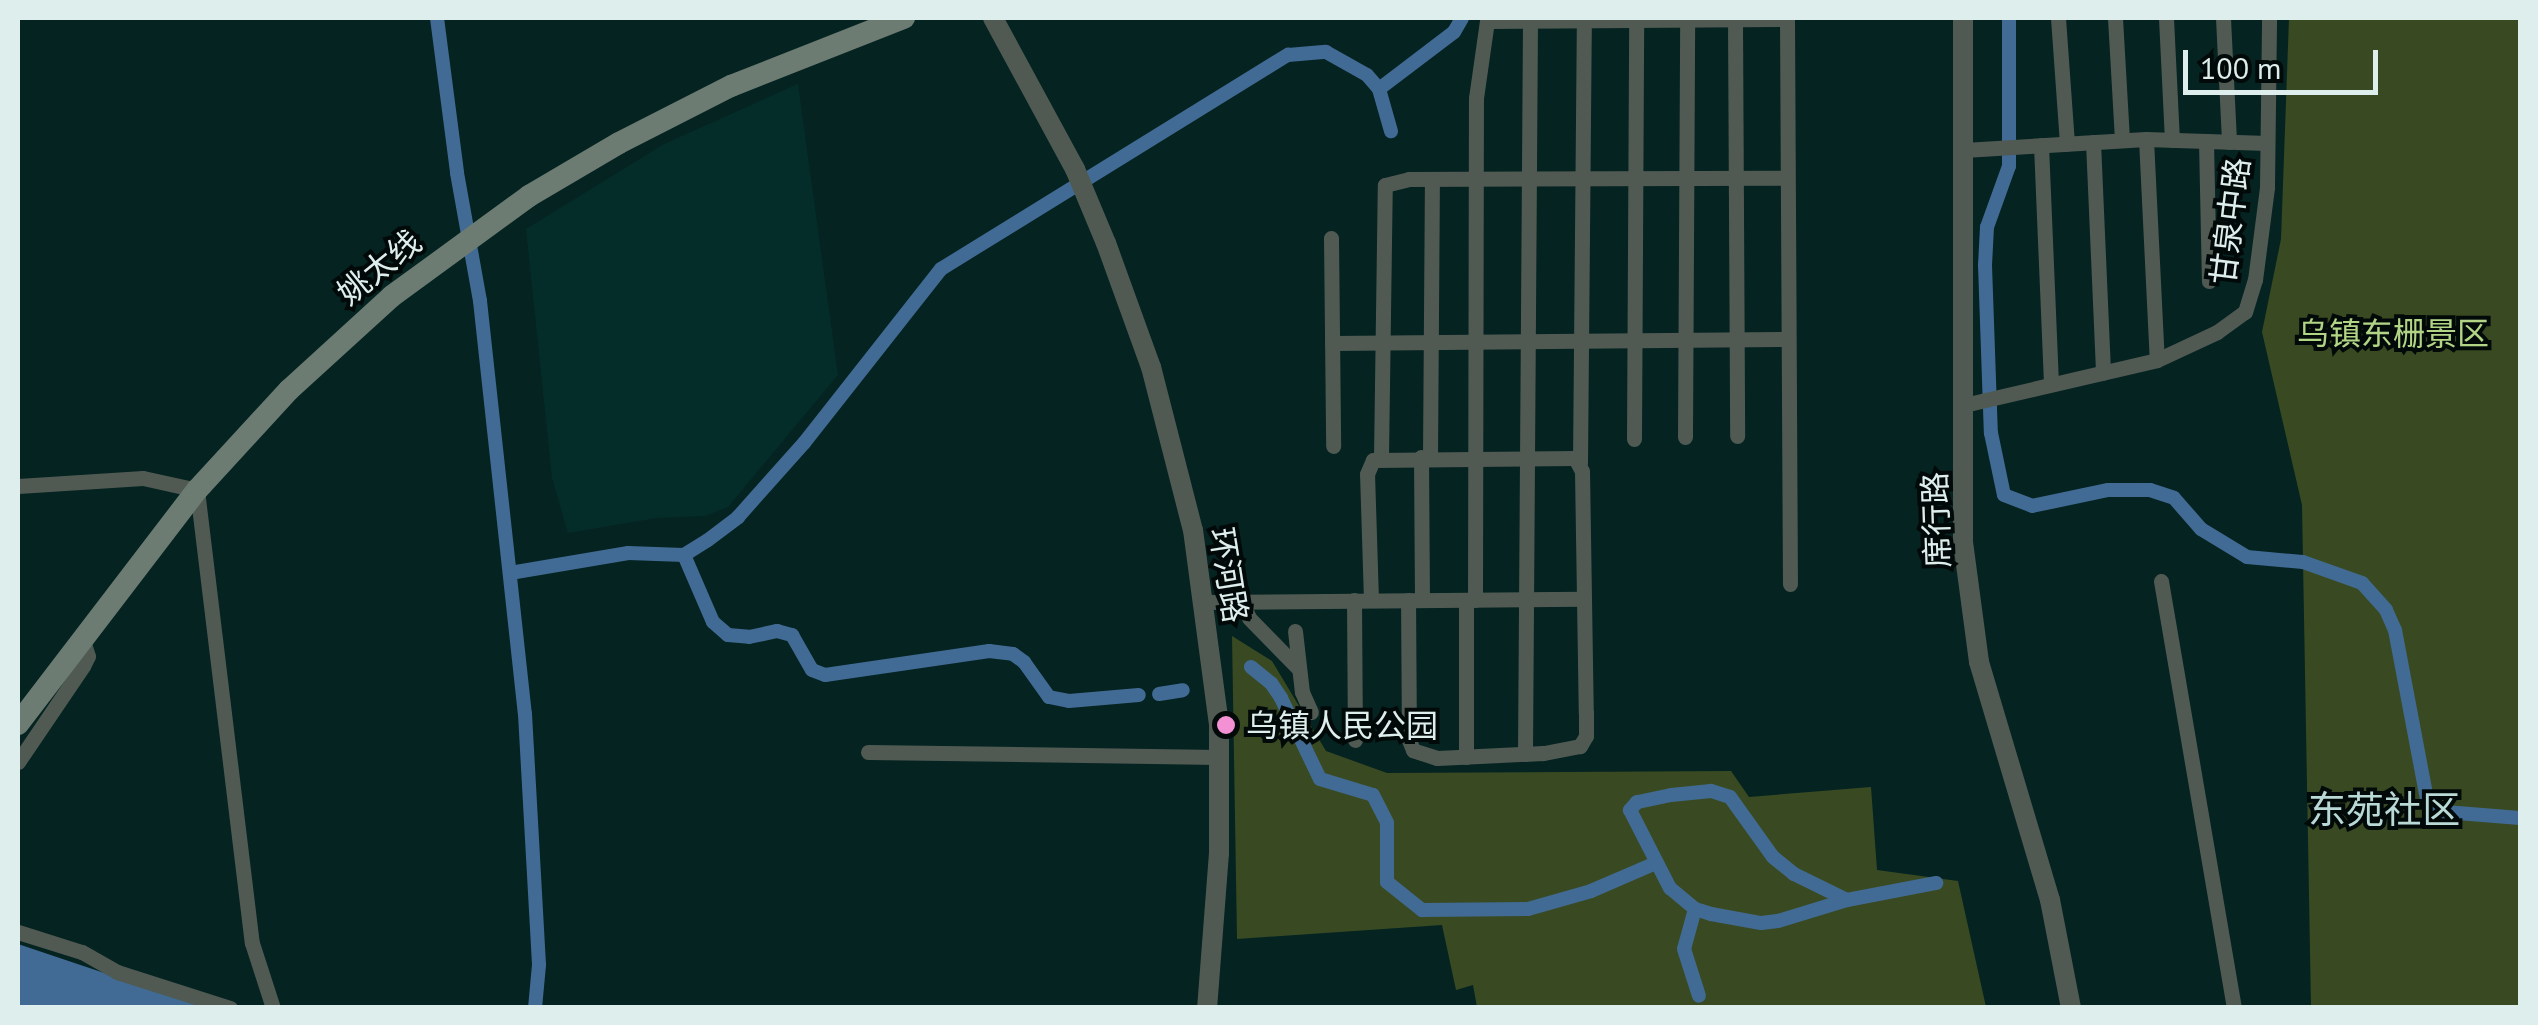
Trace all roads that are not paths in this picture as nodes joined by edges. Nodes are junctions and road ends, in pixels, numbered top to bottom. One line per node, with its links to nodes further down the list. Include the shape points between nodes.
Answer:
1 (865, 18): 36 (main road, 姚太线, via 694,86)
2 (904, 18): 36 (main road, 姚太线, via 681,110)
3 (993, 18): 27 (street, 环河路)
4 (1006, 18): 27 (street, 环河路, via 1056,113)
5 (1584, 18): 13 (street); 14 (street); 35 (street)
6 (1787, 18): 16 (street); 31 (street)
7 (1964, 18): 26 (street, 席行路)
8 (2058, 18): 24 (street)
9 (2115, 18): 18 (street)
10 (2166, 18): 19 (street)
11 (2223, 18): 22 (street)
12 (2269, 18): 23 (street, 甘泉中路)
13 (1530, 19): 33 (street, via 1487,22 1483,29); 34 (street)
14 (1636, 20): 15 (street); 28 (street)
15 (1687, 20): 16 (street); 29 (street)
16 (1735, 20): 30 (street)
17 (2146, 139): 18 (street); 19 (street); 49 (street)
18 (2122, 140): 21 (street)
19 (2172, 140): 20 (street)
20 (2206, 141): 22 (street); 38 (street)
21 (2093, 142): 24 (street); 50 (street)
22 (2228, 142): 23 (street)
23 (2268, 143): 49 (street, 甘泉中路, via 2245,312)
24 (2066, 144): 25 (street)
25 (2033, 146): 26 (street); 51 (street)
26 (1964, 150): 52 (street, 席行路)
27 (1076, 169): 71 (street, 环河路, via 1156,386)
28 (1635, 178): 29 (street); 35 (street); 40 (street)
29 (1686, 178): 30 (street); 41 (street)
30 (1736, 178): 31 (street); 42 (street)
31 (1786, 178): 39 (street)
32 (1432, 179): 33 (street); 45 (street, via 1393,180 1382,192); 46 (street)
33 (1476, 179): 34 (street); 47 (street)
34 (1528, 179): 35 (street); 43 (street)
35 (1582, 179): 44 (street)
36 (501, 207): 63 (main road, 姚太线, via 441,250)
37 (1331, 238): 48 (street)
38 (2208, 281)
39 (1787, 339): 42 (street); 65 (street)
40 (1634, 340): 41 (street); 44 (street); 55 (street)
41 (1685, 340): 42 (street); 54 (street)
42 (1736, 340): 53 (street)
43 (1527, 341): 44 (street); 47 (street); 57 (street)
44 (1581, 341): 61 (street)
45 (1382, 342): 46 (street); 48 (street); 58 (street)
46 (1431, 342): 47 (street); 59 (street)
47 (1475, 342): 60 (street)
48 (1332, 343): 56 (street)
49 (2157, 360): 50 (street, 甘泉中路)
50 (2102, 373): 51 (street, 甘泉中路)
51 (2051, 384): 52 (street, 甘泉中路)
52 (1970, 403): 89 (street, 席行路, via 1964,542 1979,662 2050,900)
53 (1737, 436)
54 (1685, 437)
55 (1634, 439)
56 (1333, 446)
57 (1526, 456): 60 (street); 61 (street, via 1566,455); 70 (street)
58 (1381, 457): 59 (street); 67 (street, via 1368,464)
59 (1426, 457): 60 (street); 68 (street)
60 (1475, 457): 69 (street)
61 (1580, 463): 66 (street)
62 (18, 486): 63 (street, via 143,478)
63 (190, 488): 74 (main road, 姚太线); 77 (main road, 姚太线, via 88,604); 87 (street, via 252,943)
64 (2161, 581): 90 (street)
65 (1790, 584)
66 (1583, 599): 70 (street); 81 (street, via 1586,736 1572,751)
67 (1363, 600): 68 (street); 72 (street); 79 (street)
68 (1415, 600): 69 (street); 82 (street, via 1409,740 1421,755)
69 (1470, 600): 70 (street); 82 (street)
70 (1526, 600): 81 (street)
71 (1204, 602): 72 (street); 83 (street, 环河路)
72 (1242, 602): 75 (street, via 1249,618)
73 (1295, 632): 75 (street)
74 (82, 637): 78 (main road, 姚太线); 84 (street, via 88,656 83,666)
75 (1298, 668): 76 (street)
76 (1311, 712)
77 (18, 714)
78 (18, 724)
79 (1355, 740)
80 (868, 752): 83 (street)
81 (1524, 754): 82 (street)
82 (1466, 756)
83 (1219, 757): 88 (street, 环河路)
84 (18, 762)
85 (18, 932): 86 (street)
86 (230, 1008)
87 (273, 1008)
88 (1207, 1008)
89 (2071, 1008)
90 (2234, 1008)

